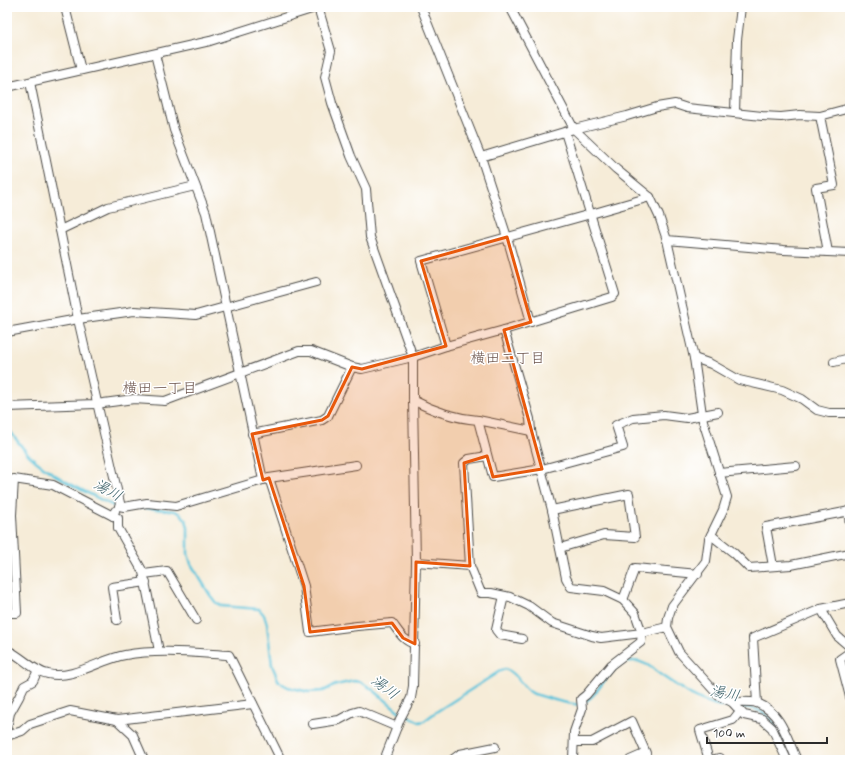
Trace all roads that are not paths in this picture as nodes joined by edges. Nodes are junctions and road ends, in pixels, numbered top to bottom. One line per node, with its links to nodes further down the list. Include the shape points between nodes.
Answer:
1 (65, 7): 7 (street)
2 (318, 7): 6 (street, via 210,41); 31 (street, via 331,51 325,77 351,156 366,189 370,236)
3 (421, 7): 15 (street)
4 (510, 7): 13 (street)
5 (741, 7): 11 (street, via 737,40)
6 (155, 54): 7 (street); 16 (street, via 174,130)
7 (81, 70): 8 (street)
8 (30, 82): 9 (street); 19 (street)
9 (7, 87)
10 (850, 108): 12 (street)
11 (735, 113): 12 (street, via 781,117); 13 (street, via 687,108 675,104)
12 (820, 116): 22 (street, via 834,185 816,188)
13 (574, 129): 14 (street); 17 (street)
14 (565, 132): 15 (street); 18 (street)
15 (481, 156): 20 (street)
16 (195, 186): 19 (street, via 108,207); 25 (street, via 206,214)
17 (650, 197): 18 (street); 21 (street)
18 (591, 214): 20 (street); 27 (street, via 615,294)
19 (60, 230): 26 (street)
20 (507, 237): 27 (street); 30 (street, via 421,261)
21 (667, 240): 22 (street); 32 (street)
22 (828, 252): 23 (street)
23 (850, 253)
24 (316, 282): 25 (street)
25 (226, 307): 26 (street, via 196,315 134,311); 36 (street)
26 (78, 319): 29 (street); 38 (street)
27 (531, 322): 28 (street)
28 (504, 330): 30 (street); 44 (street, via 530,419)
29 (7, 332)
30 (446, 346): 31 (street)
31 (413, 357): 35 (street, via 362,369); 37 (street)
32 (694, 358): 41 (street, via 711,364 738,380 782,390 802,399 817,410); 42 (street)
33 (850, 358): 34 (street)
34 (834, 362)
35 (352, 367): 36 (street, via 311,350 299,351); 45 (street, via 328,416 322,420)
36 (240, 373): 38 (street, via 166,402 134,399); 45 (street)
37 (413, 400): 43 (street, via 458,418); 59 (street)
38 (96, 404): 39 (street); 52 (street, via 120,503)
39 (7, 407)
40 (718, 412): 42 (street)
41 (850, 413)
42 (702, 415): 49 (street, via 687,418 664,415 633,418 616,424 623,447); 50 (street)
43 (478, 420): 44 (street); 46 (street)
44 (531, 431): 49 (street)
45 (252, 434): 51 (street)
46 (487, 456): 49 (street, via 493,477); 60 (street, via 469,459 464,463)
47 (356, 465): 51 (street)
48 (796, 466): 50 (street)
49 (542, 469): 53 (street)
50 (719, 473): 56 (street, via 727,497)
51 (266, 479): 52 (street, via 176,506 147,503); 74 (street, via 304,586 310,632 392,623 407,642)
52 (116, 510): 63 (street, via 118,528); 68 (street, via 53,485 14,479 12,515 17,613)
53 (552, 510): 57 (street); 57 (street, via 629,494 635,537 604,535)
54 (849, 511): 55 (street); 61 (street, via 766,527)
55 (850, 524)
56 (711, 535): 61 (street, via 749,568); 62 (street, via 706,561)
57 (560, 548): 65 (street, via 566,578 571,587 604,591)
58 (850, 553): 61 (street, via 791,565)
59 (416, 562): 60 (street); 74 (street)
60 (470, 566): 64 (street, via 481,593)
61 (773, 566)
62 (698, 574): 65 (street, via 636,568); 71 (street, via 672,606)
63 (145, 578): 69 (street, via 112,588); 70 (street, via 167,571); 76 (street)
64 (504, 596): 72 (street, via 529,606 552,623 592,636 601,638); 73 (street, via 496,630 500,635)
65 (624, 600): 72 (street, via 635,613)
66 (850, 603): 67 (street)
67 (821, 609): 75 (street, via 837,636); 83 (street, via 753,638)
68 (7, 613)
69 (117, 620)
70 (196, 620)
71 (667, 627): 72 (street); 81 (street, via 679,652 719,696)
72 (642, 633): 90 (street, via 641,642 611,665 581,699 582,710 574,732)
73 (522, 639)
74 (415, 644): 87 (street, via 411,698)
75 (850, 647)
76 (159, 651): 79 (street, via 123,655 77,672 59,675); 82 (street, via 229,655)
77 (850, 652): 80 (street, via 840,659)
78 (7, 654): 79 (street, via 11,652)
79 (38, 670): 88 (street, via 33,681 24,686 10,713)
80 (850, 696)
81 (732, 702): 83 (street); 84 (street)
82 (254, 704): 85 (street); 93 (street)
83 (757, 704): 101 (street, via 777,718)
84 (740, 711): 98 (street, via 733,720 700,730); 100 (street, via 744,715 762,719 772,728)
85 (117, 720): 89 (street, via 70,712 30,724 22,732); 92 (street, via 133,735)
86 (313, 724): 87 (street, via 339,720 359,711)
87 (397, 727): 94 (street)
88 (7, 728)
89 (7, 736)
90 (574, 742): 96 (street); 97 (street, via 592,742 632,721 646,753)
91 (495, 747): 95 (street, via 460,754)
92 (144, 760)
93 (281, 760)
94 (386, 760)
95 (452, 760)
96 (573, 760)
97 (630, 760)
98 (710, 760): 99 (street)
99 (720, 760)
100 (787, 760)
101 (797, 760)

